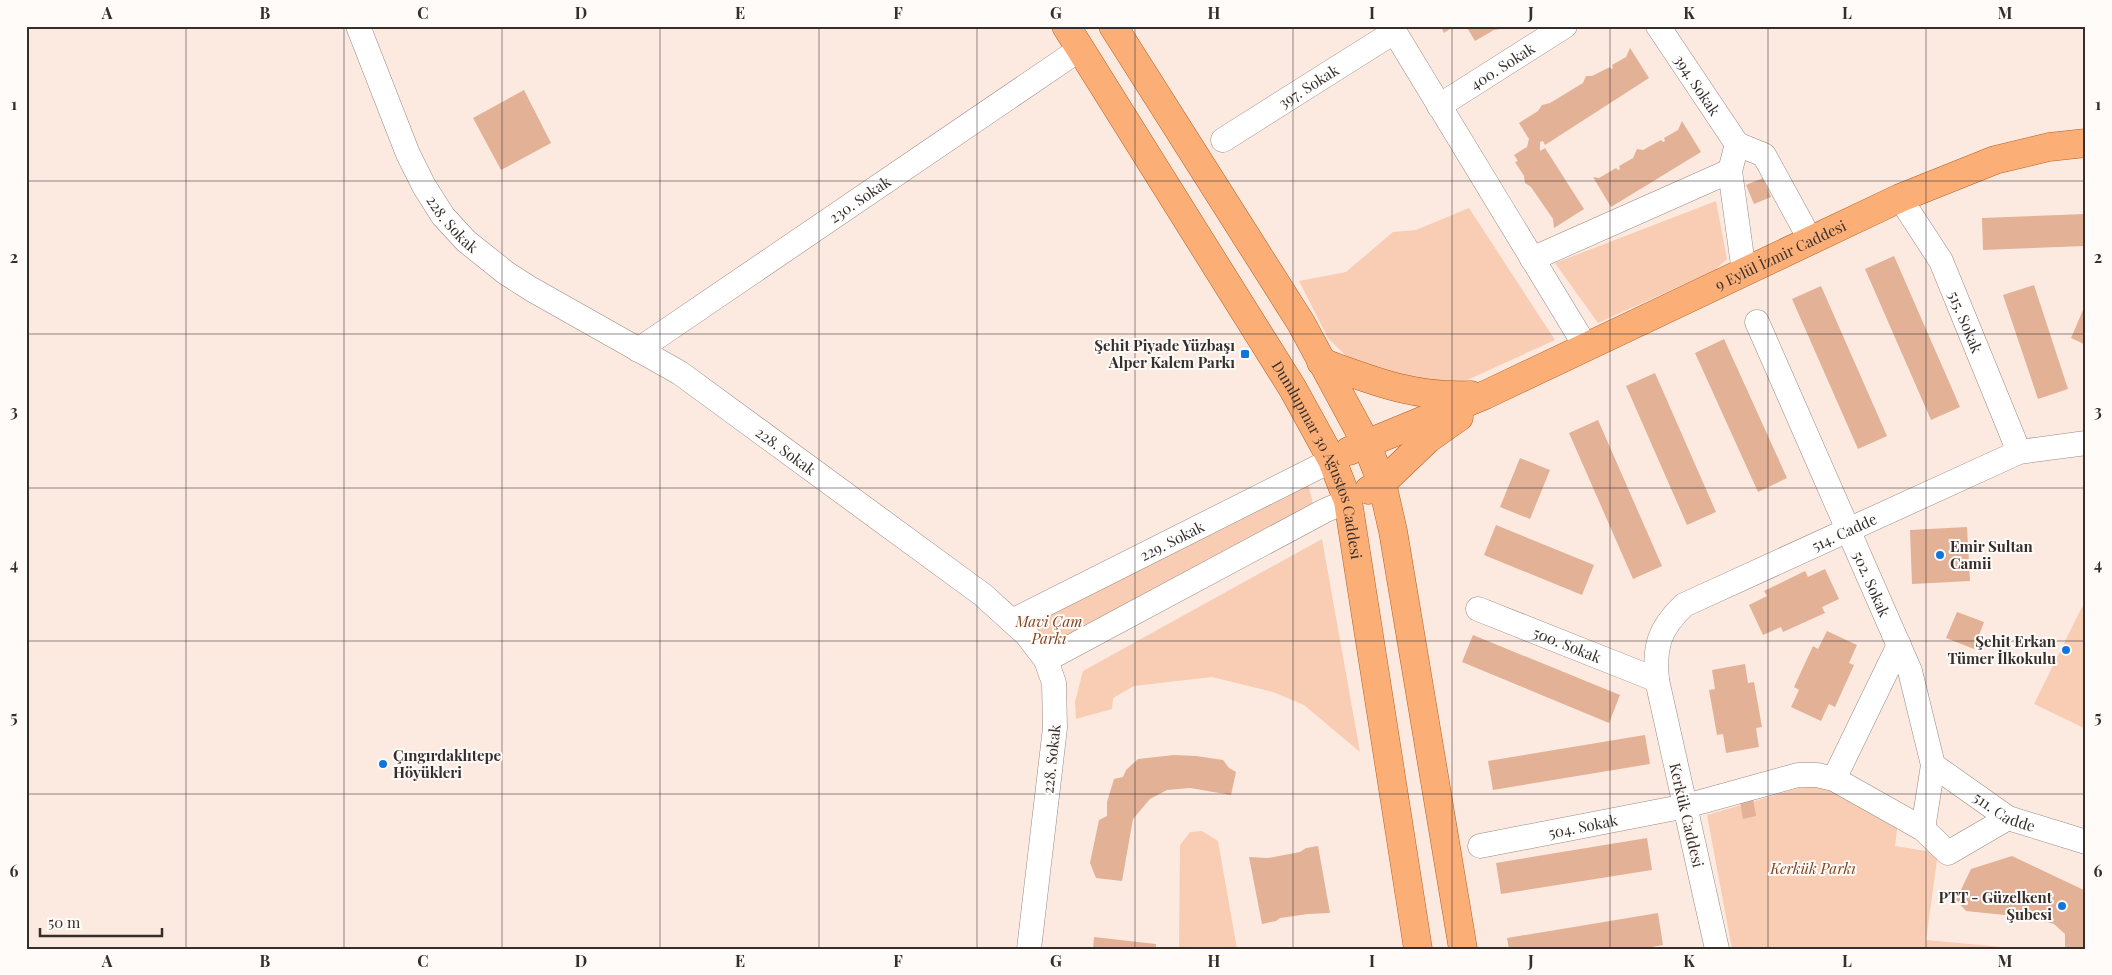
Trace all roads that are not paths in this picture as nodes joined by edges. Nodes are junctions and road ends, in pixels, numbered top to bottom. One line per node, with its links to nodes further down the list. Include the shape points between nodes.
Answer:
1 (358, 26): 18 (street, 228. Sokak, via 408,154 433,202 452,227 506,273)
2 (1113, 26): 19 (main road, via 1301,323)
3 (1565, 26): 7 (street, 400. Sokak)
4 (1658, 26): 10 (street, 394. Sokak)
5 (1392, 29): 7 (street); 8 (street, 397. Sokak)
6 (1073, 37): 18 (street, 230. Sokak); 24 (main road, Dumlupınar 30 Ağustos Caddesi, via 1293,389)
7 (1439, 106): 14 (street)
8 (1223, 140)
9 (2086, 143): 12 (main road, 9 Eylül İzmir Caddesi, via 2049,147 1995,160)
10 (1737, 144): 11 (street); 13 (street, via 1764,155)
11 (1730, 171): 14 (street); 15 (street)
12 (1900, 198): 13 (main road, 9 Eylül İzmir Caddesi); 23 (street, 515. Sokak, via 1941,261)
13 (1811, 240): 15 (main road, 9 Eylül İzmir Caddesi)
14 (1532, 259): 17 (street)
15 (1744, 272): 17 (main road, 9 Eylül İzmir Caddesi)
16 (1757, 322): 27 (street, 502. Sokak)
17 (1586, 347): 20 (main road, 9 Eylül İzmir Caddesi)
18 (638, 350): 29 (street, 228. Sokak, via 680,372 983,595)
19 (1322, 362): 20 (main road, 9 Eylül İzmir Caddesi, via 1416,393 1444,396); 21 (main road)
20 (1485, 394): 21 (main road, 9 Eylül İzmir Caddesi); 25 (main road, 9 Eylül İzmir Caddesi, via 1467,412 1428,439)
21 (1366, 443): 24 (main road, 9 Eylül İzmir Caddesi); 25 (main road)
22 (2086, 443): 23 (street, 514. Cadde)
23 (2019, 452): 27 (street, 514. Cadde)
24 (1332, 460): 26 (main road, Dumlupınar 30 Ağustos Caddesi); 29 (street, 229. Sokak)
25 (1382, 483): 26 (main road, 9 Eylül İzmir Caddesi); 42 (main road, via 1393,531)
26 (1348, 501): 31 (street); 41 (main road, Dumlupınar 30 Ağustos Caddesi)
27 (1850, 530): 30 (street, 502. Sokak); 32 (street, 514. Cadde, via 1684,605 1669,619 1659,637 1655,658)
28 (1478, 609): 32 (street, 500. Sokak)
29 (1012, 621): 31 (street, 228. Sokak)
30 (1899, 645): 33 (street, 502. Sokak, via 1910,671); 34 (street)
31 (1046, 660): 40 (street, 228. Sokak, via 1054,684 1055,728)
32 (1657, 680): 35 (street, Kerkük Caddesi)
33 (1933, 765): 36 (street, 511. Cadde); 37 (street, 502. Sokak)
34 (1834, 779): 35 (street, 504. Sokak, via 1798,775); 37 (street)
35 (1686, 806): 39 (street, 504. Sokak); 43 (street, Kerkük Caddesi)
36 (2008, 818): 37 (street, via 1948,853); 38 (street, 511. Cadde)
37 (1923, 829)
38 (2086, 842)
39 (1480, 846)
40 (1029, 949)
41 (1418, 949)
42 (1463, 949)
43 (1717, 949)

